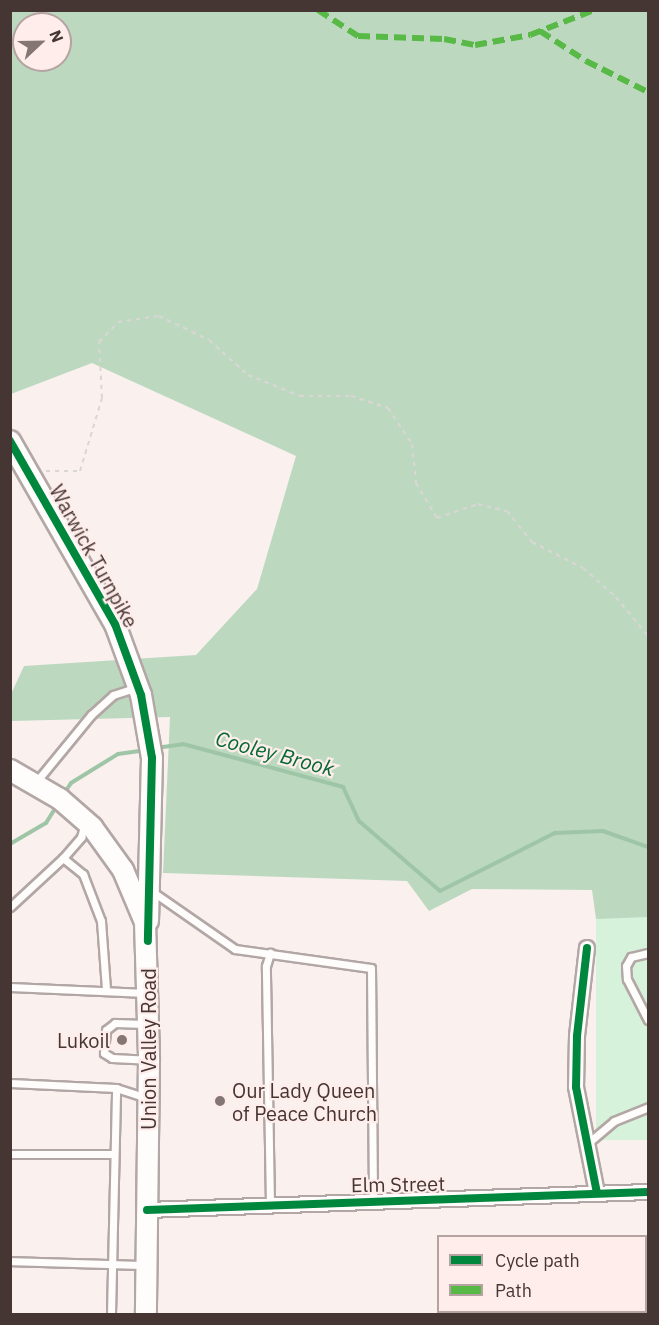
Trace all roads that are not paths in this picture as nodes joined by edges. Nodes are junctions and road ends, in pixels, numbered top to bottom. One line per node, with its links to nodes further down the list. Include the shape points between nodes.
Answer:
1 (10, 441): 2 (main road, Warwick Turnpike, via 115,624)
2 (139, 687): 4 (lane, via 114,695 91,715); 7 (main road, Warwick Turnpike, via 151,749)
3 (10, 770): 4 (main road, Union Valley Road)
4 (35, 784): 5 (main road, Union Valley Road)
5 (86, 820): 6 (lane, via 81,837); 9 (main road, Union Valley Road, via 123,870 140,908)
6 (63, 858): 8 (lane); 14 (lane, via 83,874 101,921)
7 (149, 890): 9 (main road, Warwick Turnpike); 11 (lane, via 235,949)
8 (10, 907)
9 (148, 941): 15 (main road, Union Valley Road)
10 (587, 948): 23 (street, via 575,1068 578,1103)
11 (270, 953): 28 (lane, via 371,968); 29 (lane, via 266,966)
12 (648, 953): 16 (lane, via 631,957 626,966 627,979)
13 (10, 987): 14 (lane)
14 (106, 989): 15 (lane)
15 (148, 993): 17 (main road, Union Valley Road)
16 (648, 1020)
17 (149, 1024): 18 (main road, Union Valley Road); 18 (lane, via 115,1023 106,1030 104,1053 112,1058)
18 (149, 1060): 21 (main road, Union Valley Road)
19 (10, 1083): 20 (lane)
20 (116, 1088): 21 (lane); 25 (lane)
21 (148, 1099): 30 (main road, Union Valley Road)
22 (648, 1107): 23 (lane, via 614,1121)
23 (588, 1143): 27 (street)
24 (10, 1154): 25 (lane)
25 (112, 1154): 32 (lane)
26 (648, 1192): 27 (street, Elm Street)
27 (597, 1193): 28 (street, Elm Street)
28 (373, 1201): 29 (street, Elm Street)
29 (270, 1204): 30 (street, Elm Street)
30 (147, 1210): 33 (main road, Union Valley Road)
31 (10, 1261): 32 (lane)
32 (110, 1264): 33 (lane); 34 (lane)
33 (147, 1266): 35 (main road, Union Valley Road)
34 (111, 1314)
35 (146, 1314)

